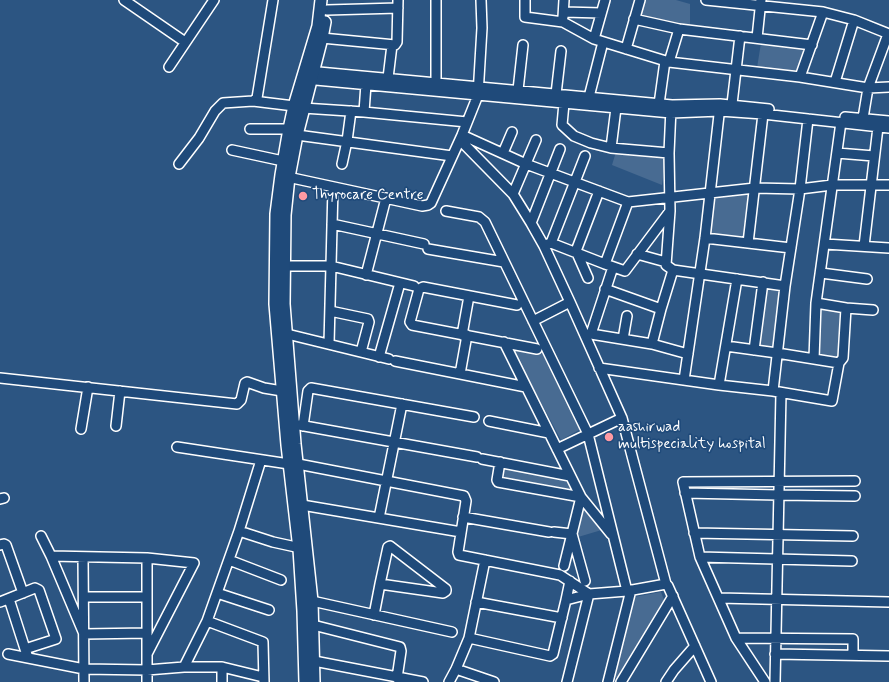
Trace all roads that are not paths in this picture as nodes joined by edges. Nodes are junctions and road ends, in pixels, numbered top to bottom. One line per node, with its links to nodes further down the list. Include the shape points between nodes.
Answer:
1 (124, 0): 27 (street)
2 (214, 0): 27 (street)
3 (273, 0): 49 (street, via 258,98)
4 (321, 0): 37 (main road)
5 (436, 0): 41 (street)
6 (481, 0): 46 (street)
7 (525, 0): 20 (street, via 525,21)
8 (564, 0): 15 (street)
9 (605, 0): 17 (street)
10 (640, 0): 18 (street)
11 (706, 0): 12 (street)
12 (760, 3): 16 (street); 25 (street)
13 (398, 4): 14 (street); 29 (street, via 397,42 395,45)
14 (327, 5): 24 (main road)
15 (564, 12): 17 (street); 20 (street)
16 (823, 12): 19 (street); 30 (street)
17 (602, 13): 26 (street)
18 (634, 19): 21 (street); 32 (street)
19 (854, 20): 22 (street); 40 (street)
20 (563, 22): 26 (street)
21 (679, 29): 23 (street); 34 (street)
22 (888, 31): 43 (street)
23 (740, 36): 25 (street); 36 (street)
24 (322, 38): 29 (street); 37 (main road)
25 (757, 38): 30 (street)
26 (594, 39): 28 (street)
27 (186, 42): 35 (street)
28 (604, 42): 32 (street); 48 (street)
29 (392, 44): 39 (street)
30 (812, 44): 38 (street)
31 (523, 45): 45 (street)
32 (626, 49): 34 (street)
33 (561, 51): 47 (street)
34 (667, 62): 36 (street); 51 (street)
35 (169, 67)
36 (736, 69): 38 (street); 52 (street)
37 (308, 75): 39 (street); 42 (street); 53 (main road)
38 (800, 77): 40 (street)
39 (388, 78): 41 (street)
40 (835, 82): 43 (street)
41 (436, 83): 46 (street)
42 (366, 84): 46 (street); 58 (street)
43 (868, 88): 44 (street); 60 (street)
44 (889, 88)
45 (518, 90): 46 (street); 47 (street)
46 (478, 91): 50 (street); 63 (street)
47 (556, 94): 48 (street)
48 (589, 97): 51 (street)
49 (253, 101): 53 (street); 83 (street, via 222,103)
50 (564, 103): 54 (street); 73 (street, via 562,125 568,131 591,143)
51 (659, 104): 56 (street)
52 (732, 104): 55 (street); 60 (street)
53 (298, 107): 57 (street); 68 (main road)
54 (616, 108): 56 (street); 73 (street)
55 (720, 108): 56 (street); 59 (street); 96 (street)
56 (671, 109): 77 (street)
57 (351, 111): 58 (street); 72 (street)
58 (364, 112): 63 (street)
59 (763, 114): 61 (street); 93 (street)
60 (863, 118): 62 (street)
61 (808, 119): 64 (street); 94 (street)
62 (889, 121)
63 (467, 122): 70 (street)
64 (841, 122): 65 (street); 78 (street)
65 (878, 127): 66 (street); 81 (street)
66 (889, 128)
67 (250, 129): 68 (street)
68 (293, 132): 72 (street); 82 (main road); 87 (main road)
69 (512, 132): 76 (street)
70 (461, 137): 76 (street); 79 (street); 97 (street)
71 (536, 140): 85 (street)
72 (347, 141): 79 (street); 84 (street)
73 (611, 148): 77 (street)
74 (560, 149): 86 (street)
75 (232, 150): 82 (street)
76 (503, 153): 85 (street)
77 (669, 153): 98 (street)
78 (837, 153): 81 (street); 89 (street)
79 (452, 156): 99 (street, via 428,205)
80 (585, 156): 88 (street)
81 (874, 156): 90 (street)
82 (283, 161): 87 (main road)
83 (179, 164)
84 (342, 164)
85 (526, 164): 86 (street); 97 (street)
86 (551, 173): 88 (street); 103 (street)
87 (285, 176): 92 (street); 118 (main road); 167 (main road, via 276,214 275,304)
88 (574, 182): 95 (street); 108 (street)
89 (832, 185): 90 (street); 94 (street); 109 (street)
90 (871, 185): 91 (street); 110 (street)
91 (889, 185)
92 (333, 186): 99 (street); 104 (street)
93 (755, 188): 94 (street); 96 (street); 107 (street)
94 (800, 189): 111 (street)
95 (598, 191): 100 (street); 113 (street)
96 (711, 192): 98 (street); 106 (street)
97 (513, 194): 103 (street)
98 (669, 197): 100 (street); 102 (street)
99 (386, 198): 105 (street)
100 (628, 202): 117 (street)
101 (446, 211): 115 (street, via 482,219)
102 (670, 211): 114 (street); 116 (street)
103 (531, 223): 108 (street)
104 (332, 224): 105 (street); 119 (street)
105 (377, 234): 115 (street, via 426,247); 123 (street)
106 (705, 238): 107 (street); 122 (street)
107 (748, 243): 111 (street)
108 (547, 244): 113 (street); 133 (street)
109 (825, 244): 110 (street); 121 (street)
110 (864, 246): 112 (street)
111 (791, 248): 130 (street)
112 (889, 248)
113 (576, 252): 117 (street); 124 (street)
114 (637, 254): 116 (street); 117 (street, via 625,271)
115 (504, 262): 141 (street)
116 (666, 262): 120 (street)
117 (609, 265): 131 (street)
118 (284, 266): 119 (street); 142 (main road)
119 (331, 266): 123 (street); 139 (street)
120 (673, 270): 122 (street); 137 (street)
121 (821, 273): 126 (street); 134 (street)
122 (701, 274): 125 (street); 154 (street)
123 (366, 275): 128 (street)
124 (588, 278)
125 (737, 279): 127 (street); 149 (street)
126 (867, 279)
127 (763, 282): 130 (street); 151 (street)
128 (400, 283): 129 (street); 155 (street)
129 (414, 286)
130 (784, 286): 153 (street)
131 (605, 290): 137 (street); 144 (street)
132 (469, 296): 135 (street); 143 (street); 143 (street, via 420,288 410,322 412,326)
133 (570, 302): 141 (street); 144 (street)
134 (816, 303): 136 (street); 156 (street)
135 (517, 305)
136 (846, 308): 138 (street); 157 (street, via 844,358)
137 (661, 309): 148 (street)
138 (873, 310)
139 (330, 311): 147 (street); 152 (street, via 368,318)
140 (627, 316): 145 (street)
141 (533, 320): 177 (street)
142 (287, 334): 147 (street); 173 (main road)
143 (465, 335): 146 (street); 159 (street)
144 (589, 335): 145 (street); 158 (street)
145 (623, 339): 148 (street)
146 (504, 342): 150 (street); 164 (street)
147 (329, 344): 152 (street)
148 (652, 344): 154 (street)
149 (726, 346): 151 (street); 162 (street)
150 (537, 349)
151 (754, 350): 153 (street)
152 (361, 352): 155 (street)
153 (777, 353): 156 (street); 168 (street)
154 (688, 354): 161 (street)
155 (379, 357): 159 (street)
156 (814, 359): 157 (street)
157 (839, 363): 168 (street, via 832,401)
158 (599, 368): 161 (street); 171 (street)
159 (460, 374): 164 (street)
160 (0, 378): 163 (street); 165 (street)
161 (684, 380): 162 (street)
162 (720, 386): 168 (street)
163 (88, 387): 166 (street); 175 (street)
164 (526, 387): 176 (street)
165 (0, 388)
166 (120, 391): 167 (street, via 237,404 247,382); 174 (street)
167 (282, 392): 183 (main road)
168 (777, 392): 187 (street)
169 (402, 404): 170 (street); 173 (street, via 310,388); 178 (street)
170 (474, 417)
171 (622, 418): 177 (street); 218 (street)
172 (489, 421): 176 (street)
173 (298, 425): 178 (street); 183 (main road)
174 (116, 426)
175 (81, 429)
176 (549, 433): 180 (street)
177 (588, 434): 180 (street); 201 (street)
178 (394, 442): 182 (street); 186 (street)
179 (177, 448): 181 (street)
180 (557, 449): 184 (street)
181 (261, 460): 183 (street); 195 (street)
182 (500, 462): 184 (street); 191 (street, via 496,480 498,482)
183 (293, 464): 186 (street); 192 (main road); 204 (main road)
184 (570, 476): 191 (street)
185 (855, 480): 187 (street)
186 (387, 481): 193 (street, via 464,496); 194 (street)
187 (780, 481): 188 (street, via 683,482); 189 (street)
188 (685, 493): 189 (street); 197 (street)
189 (779, 495): 190 (street); 199 (street)
190 (855, 496)
191 (581, 497): 198 (street); 201 (street)
192 (302, 505): 194 (street); 204 (main road)
193 (464, 517): 196 (street); 198 (street)
194 (379, 518): 196 (street)
195 (239, 531): 204 (street); 210 (street)
196 (461, 532): 211 (street, via 459,555)
197 (694, 533): 199 (street); 207 (street)
198 (572, 534): 213 (street); 216 (street)
199 (778, 534): 202 (street); 209 (street)
200 (41, 536): 205 (street)
201 (612, 536): 219 (street)
202 (853, 536)
203 (0, 545): 221 (street, via 6,546)
204 (303, 548): 230 (main road); 263 (main road)
205 (51, 556): 206 (street); 241 (street)
206 (83, 556): 208 (street); 224 (street)
207 (700, 557): 209 (street); 226 (street)
208 (147, 558): 225 (street); 248 (street, via 194,563)
209 (777, 559): 212 (street); 228 (street)
210 (229, 560): 214 (street); 220 (street)
211 (485, 560): 215 (street, via 560,575); 232 (street)
212 (852, 561)
213 (564, 566)
214 (282, 580)
215 (570, 581): 222 (street); 229 (street)
216 (585, 581)
217 (380, 584): 217 (street, via 443,593 446,590 390,546); 235 (street)
218 (666, 584): 219 (street); 223 (street)
219 (629, 590): 222 (street); 269 (street)
220 (217, 592): 234 (street); 237 (street)
221 (23, 594): 227 (street); 246 (street, via 35,588 39,590 56,638)
222 (589, 594): 229 (street); 268 (street)
223 (672, 596): 245 (street); 270 (street)
224 (84, 597): 225 (street); 241 (street)
225 (147, 597): 240 (street)
226 (719, 598): 228 (street); 243 (street)
227 (9, 599): 231 (street); 246 (street)
228 (776, 599): 233 (street); 244 (street)
229 (566, 600): 236 (street)
230 (312, 601): 235 (street); 238 (main road)
231 (0, 602)
232 (476, 602): 236 (street); 242 (street)
233 (889, 602)
234 (269, 610)
235 (374, 615): 239 (street)
236 (562, 618): 242 (street, via 553,654 550,656)
237 (207, 621): 253 (street); 259 (street, via 263,642)
238 (313, 625): 252 (main road); 258 (street, via 400,647)
239 (452, 632)
240 (147, 633): 241 (street); 248 (street)
241 (84, 634): 255 (street)
242 (469, 638): 257 (street)
243 (736, 638): 244 (street); 273 (street)
244 (776, 638): 249 (street); 250 (street, via 853,639)
245 (695, 646): 271 (street); 272 (street)
246 (26, 653): 247 (street); 255 (street)
247 (8, 654)
248 (147, 654): 256 (street)
249 (776, 654): 250 (street); 274 (street)
250 (853, 655): 251 (street)
251 (889, 656)
252 (314, 661): 258 (street); 264 (main road)
253 (184, 667): 254 (street); 256 (street)
254 (222, 667): 259 (street); 262 (street)
255 (84, 669): 256 (street); 260 (street)
256 (147, 670): 261 (street)
257 (456, 670): 266 (street); 267 (street)
258 (396, 678): 265 (street)
259 (264, 680)
260 (84, 682)
261 (147, 682)
262 (222, 682)
263 (305, 682)
264 (314, 682)
265 (423, 682)
266 (449, 682)
267 (494, 682)
268 (567, 682)
269 (608, 682)
270 (621, 682)
271 (666, 682)
272 (711, 682)
273 (765, 682)
274 (775, 682)

